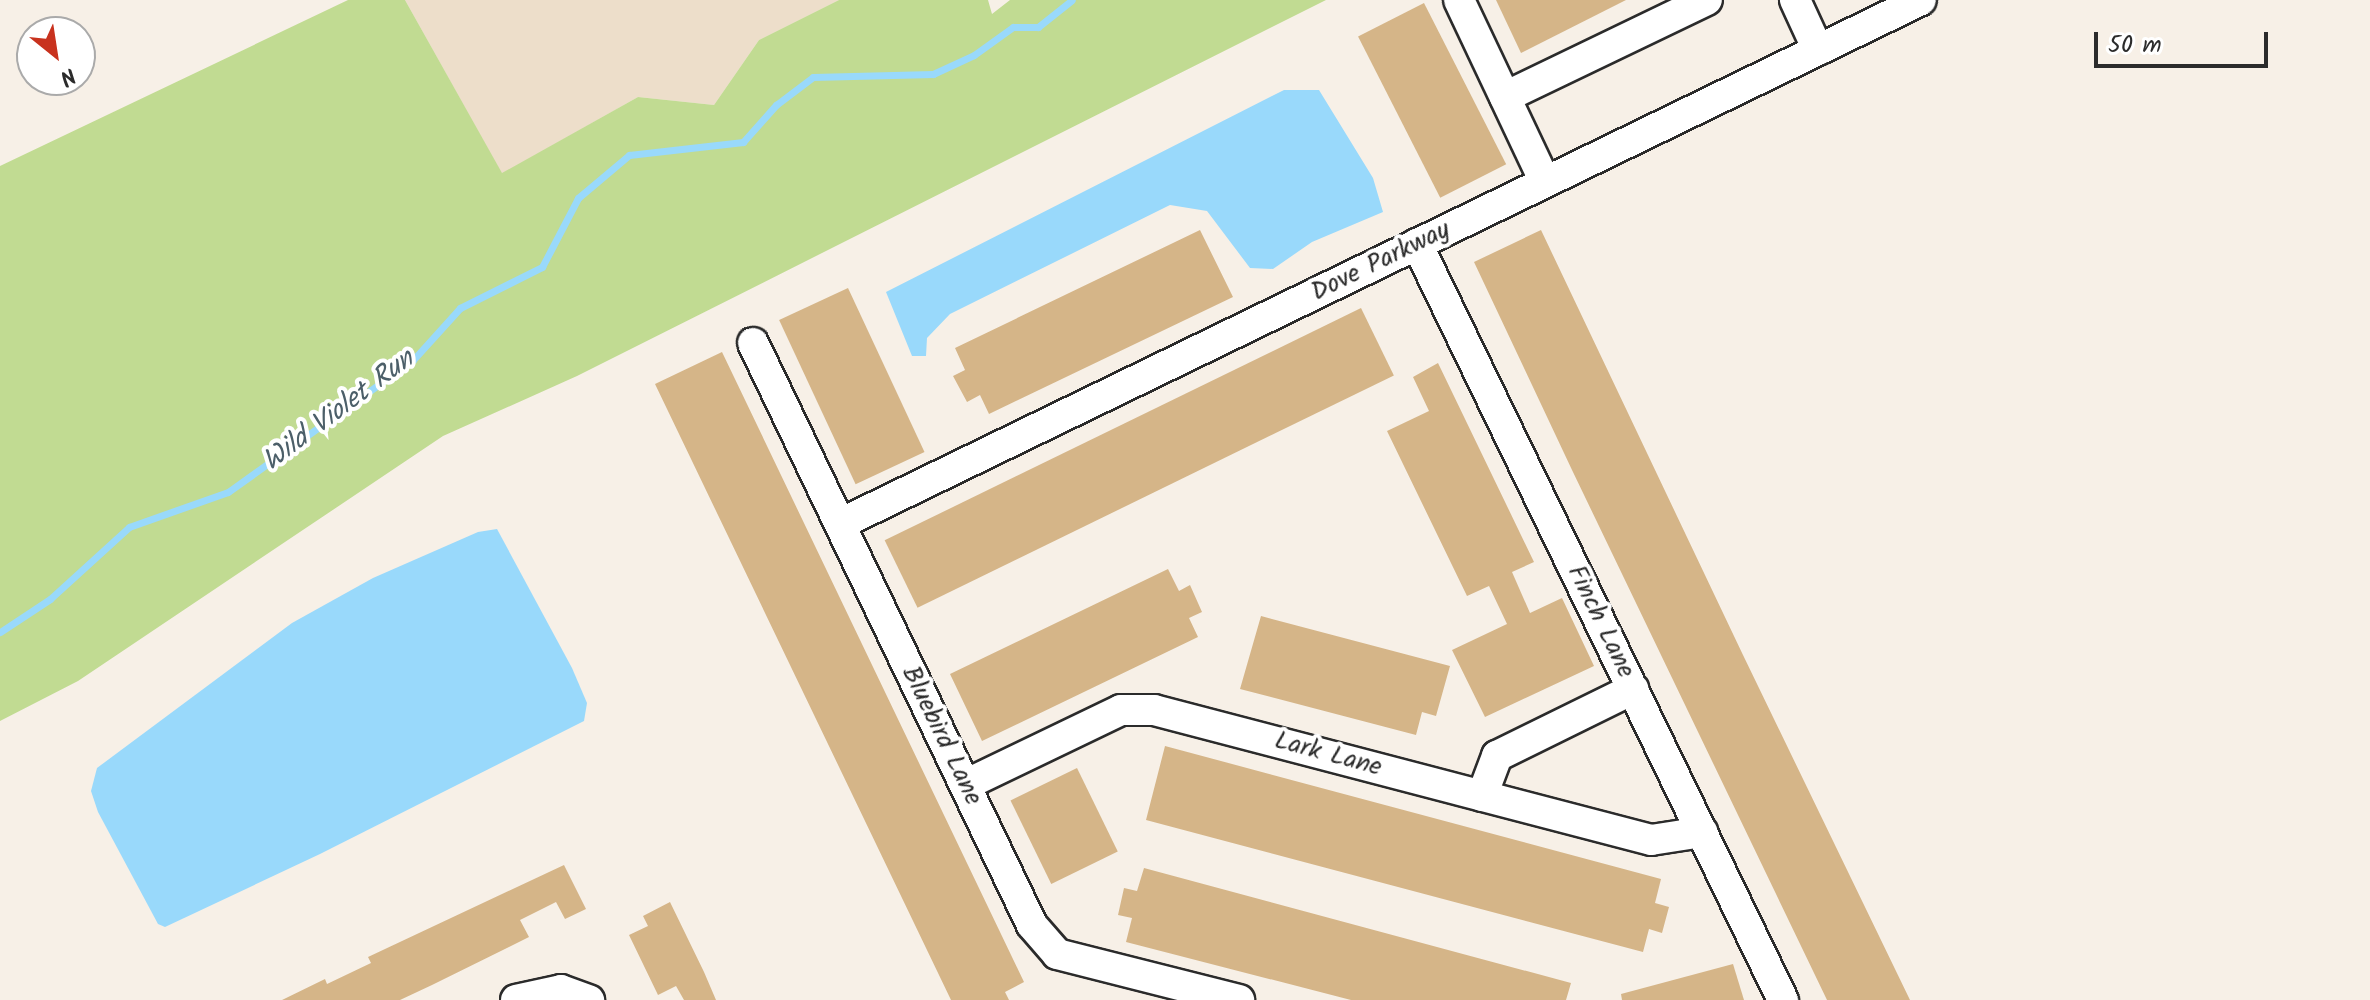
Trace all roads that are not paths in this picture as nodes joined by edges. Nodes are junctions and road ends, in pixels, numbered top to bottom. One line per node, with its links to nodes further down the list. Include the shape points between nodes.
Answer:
1 (1459, 0): 6 (street)
2 (1707, 0): 6 (street)
3 (1795, 0): 5 (street)
4 (1921, 0): 5 (street, Dove Parkway)
5 (1818, 50): 7 (street, Dove Parkway)
6 (1505, 97): 7 (street)
7 (1545, 182): 8 (street, Dove Parkway)
8 (1417, 244): 10 (street, Dove Parkway); 11 (street, Finch Lane)
9 (753, 343): 10 (street, Bluebird Lane)
10 (840, 524): 12 (street, Bluebird Lane)
11 (1633, 689): 13 (street, via 1497,756); 14 (street, Finch Lane)
12 (965, 785): 13 (street, Lark Lane, via 1121,710 1154,710); 17 (street, Bluebird Lane, via 1032,925 1057,954)
13 (1482, 796): 14 (street, Lark Lane, via 1651,840)
14 (1702, 832): 18 (street, Finch Lane)
15 (516, 1000): 16 (street, via 561,990)
16 (589, 1000)
17 (1239, 1000)
18 (1783, 1000)

